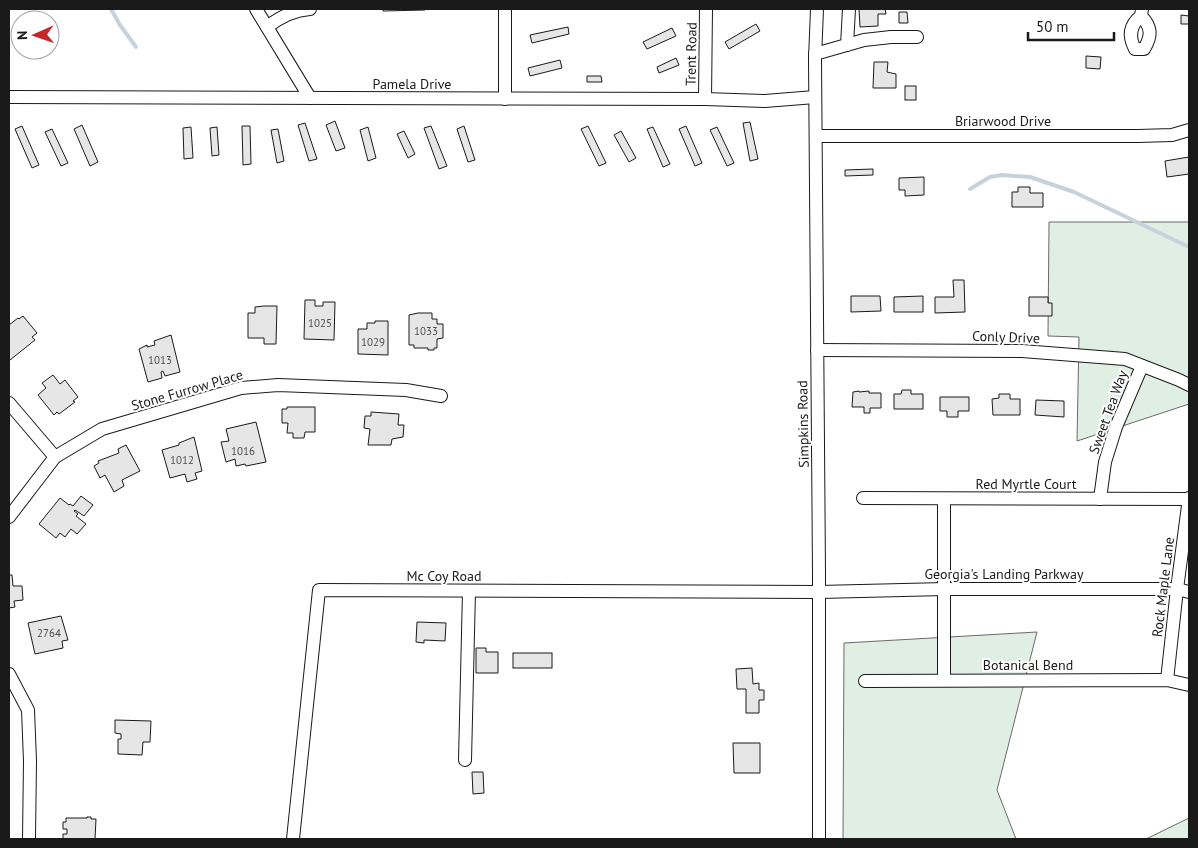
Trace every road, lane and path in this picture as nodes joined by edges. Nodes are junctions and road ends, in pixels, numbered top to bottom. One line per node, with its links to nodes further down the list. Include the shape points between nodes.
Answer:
1 (256, 9): 8 (street)
2 (310, 9): 7 (street)
3 (506, 9): 15 (street)
4 (706, 9): 16 (street, Trent Road)
5 (817, 9): 11 (street, Simpkins Road)
6 (849, 9): 10 (street)
7 (281, 12): 8 (street)
8 (267, 27): 14 (street)
9 (917, 37): 10 (street, via 864,40)
10 (846, 45): 11 (street)
11 (815, 54): 13 (street, Simpkins Road)
12 (9, 97): 14 (street, Pamela Drive)
13 (815, 97): 16 (street, Pamela Drive, via 765,101); 18 (street, Simpkins Road)
14 (310, 98): 15 (street, Pamela Drive)
15 (505, 99): 16 (street, Pamela Drive)
16 (705, 99)
17 (1189, 130): 18 (street, Briarwood Drive, via 1172,135 1138,136)
18 (816, 136): 19 (street, Simpkins Road)
19 (817, 350): 20 (street, Conly Drive, via 1022,351 1125,359); 33 (street, Simpkins Road)
20 (1142, 366): 21 (street, Conly Drive); 26 (street, Sweet Tea Way, via 1116,427 1105,462)
21 (1189, 385)
22 (441, 396): 24 (street, Stone Furrow Place, via 376,388 278,385 241,388 102,429)
23 (9, 403): 24 (street)
24 (55, 457): 29 (street, Stone Furrow Place)
25 (863, 498): 28 (street, Red Myrtle Court)
26 (1100, 499): 27 (street, Red Myrtle Court); 28 (street, Red Myrtle Court)
27 (1189, 499): 32 (street, Rock Maple Lane)
28 (944, 500): 30 (street)
29 (9, 517)
30 (945, 589): 32 (street, Georgia's Landing Parkway); 33 (street, Georgia's Landing Parkway); 36 (street)
31 (469, 591): 33 (street, Mc Coy Road); 39 (street); 41 (street, Mc Coy Road, via 319,590)
32 (1183, 591): 37 (street, Rock Maple Lane)
33 (820, 592): 42 (street, Simpkins Road)
34 (9, 674): 40 (street, via 28,710)
35 (866, 680): 36 (street, Botanical Bend)
36 (944, 680): 37 (street, Botanical Bend)
37 (1167, 680): 38 (street, Botanical Bend)
38 (1189, 686)
39 (465, 760)
40 (29, 839)
41 (293, 839)
42 (819, 839)

